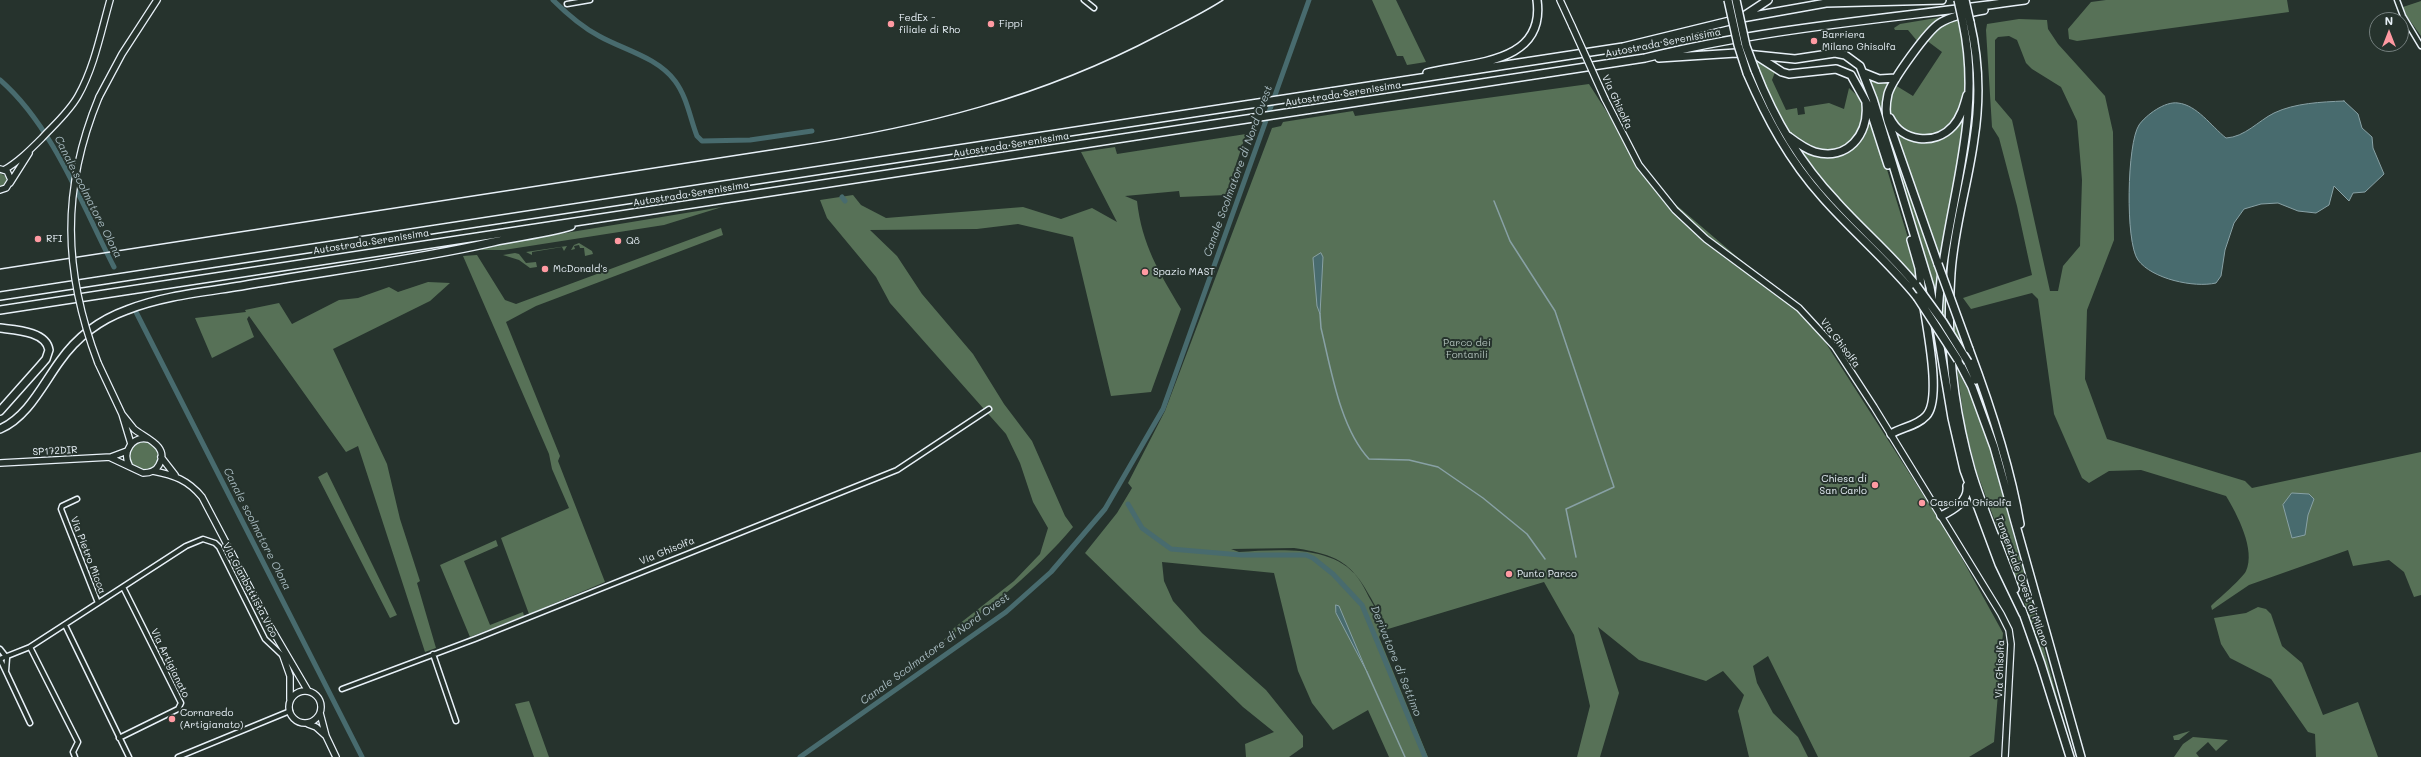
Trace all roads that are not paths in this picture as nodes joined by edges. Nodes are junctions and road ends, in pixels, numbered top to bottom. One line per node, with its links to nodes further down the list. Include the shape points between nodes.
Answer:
1 (110, 0): 29 (main road, via 83,87 66,113)
2 (157, 0): 41 (main road, bridge, via 125,49 99,97 78,159 70,216 70,249 76,295 98,364)
3 (590, 0): 15 (street)
4 (1084, 0): 16 (street)
5 (1537, 0): 24 (highway, via 1534,29 1523,44 1510,54)
6 (1560, 0): 43 (main road, Via Ghisolfa, bridge, via 1605,99 1639,164 1664,198 1695,230 1785,296 1811,320 1835,347)
7 (1728, 0): 56 (highway, Tangenziale Ovest di Milano, bridge, via 1747,73 1772,128 1800,170 1828,203 1917,297 1958,360 1987,424)
8 (1736, 0): 28 (highway, bridge, via 1746,46)
9 (1766, 0): 17 (highway)
10 (1942, 0): 17 (highway, Autostrada Serenissima, via 1826,3)
11 (1958, 0): 18 (highway, bridge)
12 (1965, 0): 18 (highway, bridge)
13 (2025, 0): 21 (highway, Autostrada Serenissima, via 1812,27 1710,43); 23 (highway, via 1956,16 1939,23)
14 (2397, 0): 19 (street, via 2403,16)
15 (567, 4)
16 (1094, 8)
17 (1742, 18): 24 (highway, Autostrada Serenissima, via 1623,48)
18 (1967, 23): 25 (highway); 59 (highway, Tangenziale Ovest di Milano, via 1976,60 1977,100 1974,139 1957,224 1950,284 1954,390 1972,470)
19 (2421, 46)
20 (1754, 54): 21 (highway); 22 (highway, via 1795,59 1835,53 1845,55 1857,63); 26 (highway, via 1789,74 1844,70 1854,78)
21 (1644, 58): 33 (highway, Autostrada Serenissima)
22 (1864, 73): 23 (highway, via 1879,79); 37 (highway, via 1924,266)
23 (1896, 78): 27 (highway, via 1888,94)
24 (1383, 83): 34 (highway, Autostrada Serenissima)
25 (1968, 86): 27 (highway, via 1956,123 1934,138 1918,139 1906,135 1894,125); 37 (highway, via 1969,126 1942,266)
26 (1866, 100): 28 (highway, via 1863,131 1854,144 1843,151 1831,154 1815,152); 43 (highway, via 1919,268 1934,393 1928,414 1918,422)
27 (1886, 109): 38 (highway, bridge, via 1888,121)
28 (1784, 134): 38 (highway, bridge, via 1825,188 1916,285 1968,362)
29 (33, 147): 30 (main road, via 13,164); 31 (main road)
30 (2, 169): 31 (main road, via 10,176)
31 (10, 183): 32 (main road)
32 (0, 190)
33 (592, 219): 35 (highway, Autostrada Serenissima); 42 (highway, via 549,233 453,252 200,293 128,309 102,320 81,337 59,362 32,401 9,424)
34 (0, 296)
35 (0, 310)
36 (0, 328): 40 (highway, via 34,334 45,341 49,350 43,362)
37 (1938, 328): 51 (highway, via 1952,418)
38 (1988, 404): 56 (highway, via 2012,486)
39 (989, 409): 64 (street, Via Ghisolfa, via 897,470)
40 (0, 410)
41 (122, 414): 44 (main road, via 134,429); 45 (main road)
42 (0, 429)
43 (1891, 434): 55 (main road, Via Ghisolfa)
44 (152, 440): 45 (main road, via 141,439); 48 (main road, via 159,446)
45 (131, 444): 46 (main road)
46 (127, 451): 47 (main road); 50 (main road)
47 (111, 457): 49 (main road, SP172DIR); 50 (main road)
48 (161, 457): 52 (main road, via 159,465); 53 (main road)
49 (0, 463)
50 (129, 466): 52 (main road, via 141,473)
51 (1964, 470): 55 (highway, via 1967,491 1965,497 1956,508); 59 (highway, via 1999,564)
52 (153, 471): 53 (main road)
53 (175, 476): 61 (main road, via 191,485 206,503)
54 (77, 499): 58 (street, Via Pietro Micca, via 63,505 61,509)
55 (1941, 516): 82 (main road, Via Ghisolfa, via 2009,630 2011,644)
56 (2023, 546): 84 (highway, Tangenziale Ovest di Milano)
57 (123, 587): 58 (street, Via Gianbattista Vico); 65 (street, Via Gianbattista Vico, via 198,540 210,540 219,547 265,639); 77 (street, Via Artigianato, via 181,706)
58 (98, 603): 60 (street, Via Gianbattista Vico)
59 (2023, 614): 83 (highway, Tangenziale Ovest di Milano)
60 (65, 625): 62 (street, Via Gianbattista Vico); 77 (street)
61 (270, 628): 65 (main road); 69 (main road)
62 (30, 646): 66 (street, Via Gianbattista Vico); 78 (street, via 78,742 73,752)
63 (0, 653): 66 (street, Via Gianbattista Vico); 66 (street); 67 (street)
64 (433, 654): 68 (street, Via Ghisolfa); 73 (street)
65 (282, 655): 70 (main road, via 290,676)
66 (7, 658): 67 (street)
67 (6, 671): 74 (street)
68 (342, 689)
69 (308, 691): 70 (main road, via 298,692); 72 (main road, via 317,699)
70 (290, 699): 71 (main road)
71 (290, 711): 75 (main road, via 294,719); 80 (street)
72 (320, 713): 75 (main road); 76 (main road)
73 (456, 721)
74 (30, 723)
75 (308, 724): 76 (main road)
76 (326, 736): 81 (main road)
77 (119, 738): 79 (street)
78 (75, 757)
79 (129, 757)
80 (178, 757)
81 (336, 757)
82 (2005, 757)
83 (2070, 757)
84 (2081, 757)

